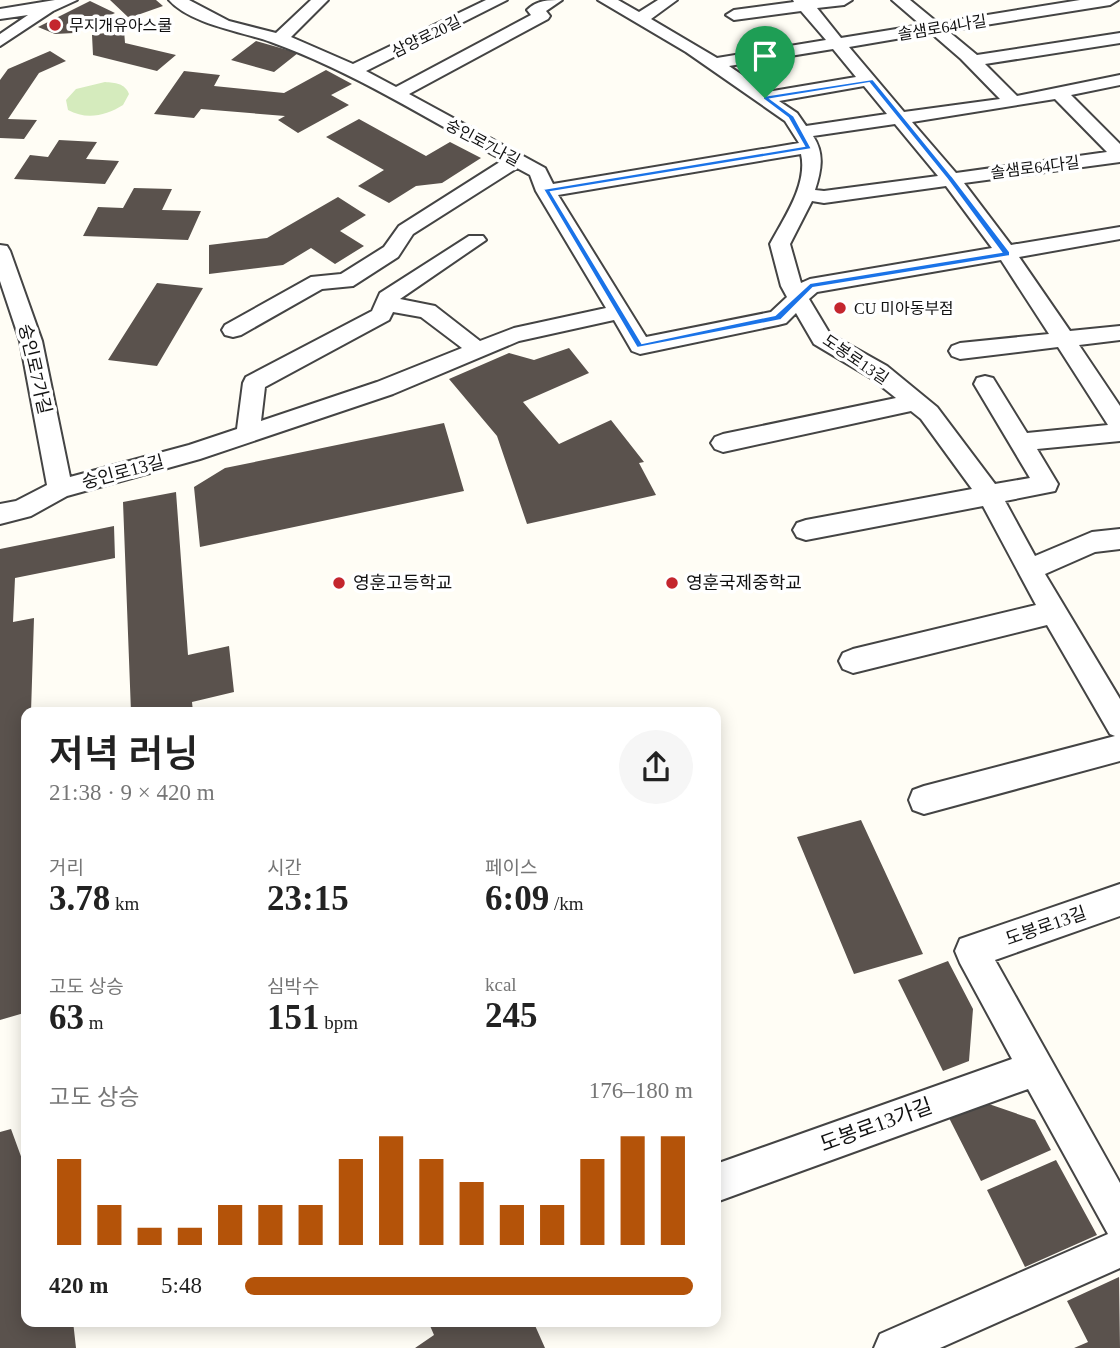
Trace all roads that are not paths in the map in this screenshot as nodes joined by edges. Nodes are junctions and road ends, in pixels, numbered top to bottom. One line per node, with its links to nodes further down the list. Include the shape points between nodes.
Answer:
1 (69, 0): 13 (street)
2 (177, 0): 20 (street, 숭인로7나길, via 207,18)
3 (320, 0): 20 (street)
4 (499, 0): 26 (street, 삼양로20길)
5 (554, 0): 30 (street, via 535,10 542,16)
6 (606, 0): 16 (street)
7 (669, 0): 16 (street)
8 (844, 0): 11 (street)
9 (900, 0): 17 (street)
10 (1110, 0): 12 (street, 솔샘로64나길)
11 (804, 3): 14 (street); 22 (street)
12 (1039, 5): 17 (street, 솔샘로64나길); 23 (street)
13 (51, 7): 15 (street); 18 (street)
14 (734, 15)
15 (0, 16): 18 (street)
16 (641, 18): 25 (street)
17 (932, 28): 22 (street, 솔샘로64나길); 24 (street)
18 (15, 31): 21 (street)
19 (1120, 38): 23 (street)
20 (279, 40): 26 (street, 숭인로7나길)
21 (0, 41)
22 (840, 43): 25 (street); 28 (street)
23 (1083, 44): 24 (street); 27 (street)
24 (973, 61): 32 (street)
25 (715, 63): 31 (street)
26 (353, 71): 30 (street, 숭인로7나길)
27 (1113, 71): 29 (street)
28 (870, 80): 31 (street); 33 (street)
29 (1058, 92): 32 (street); 35 (street)
30 (395, 95): 36 (street, 숭인로7나길)
31 (765, 98): 34 (street, via 791,117)
32 (1013, 102): 33 (street)
33 (902, 120): 34 (street); 37 (street)
34 (805, 139): 38 (street); 39 (street, 도봉로13길, via 813,165)
35 (1120, 155): 37 (street, 솔샘로64다길)
36 (516, 160): 38 (street, 숭인로7나길, via 538,172); 47 (street, via 406,230 391,252 346,281 318,282)
37 (950, 178): 39 (street, via 824,197); 43 (street)
38 (546, 191): 46 (street, 숭인로7나길)
39 (804, 194): 44 (street, 도봉로13길, via 780,244 790,285)
40 (1120, 233): 43 (street)
41 (476, 240): 45 (street, via 387,298)
42 (0, 251): 59 (street, 숭인로7가길, via 31,341)
43 (1007, 254): 44 (street, via 810,286); 49 (street)
44 (799, 300): 46 (street, 숭인로7나길, via 778,318 640,346); 53 (street, 도봉로13길, via 822,339 879,372)
45 (385, 304): 50 (street, via 427,311); 56 (street, via 381,315 254,383)
46 (619, 312): 50 (street, 숭인로13길, via 514,335)
47 (233, 330)
48 (1120, 333): 49 (street)
49 (1066, 341): 51 (street); 54 (street)
50 (475, 351): 56 (street, 숭인로13길, via 385,388)
51 (960, 351)
52 (985, 384): 57 (street)
53 (916, 402): 58 (street, 도봉로13길); 60 (street, 도봉로13길)
54 (1120, 424)
55 (1120, 432): 57 (street)
56 (248, 434): 59 (street, 숭인로13길)
57 (1020, 442): 60 (street, via 1046,484)
58 (723, 443)
59 (60, 489): 61 (street, 숭인로13길, via 22,509)
60 (989, 494): 62 (street); 64 (street, 도봉로13길)
61 (0, 514)
62 (806, 530)
63 (1120, 539): 64 (street, via 1092,542)
64 (1030, 570): 65 (street, 도봉로13길)
65 (1054, 612): 66 (street); 67 (street, 도봉로13길)
66 (853, 662)
67 (1120, 725)
68 (1120, 748): 69 (street)
69 (924, 800)
70 (1120, 900): 71 (street, 도봉로13길, via 972,951)
71 (1037, 1068): 72 (street, 도봉로13가길); 73 (street)
72 (721, 1181)
73 (1120, 1220)
74 (1120, 1248): 75 (street)
75 (894, 1348)

